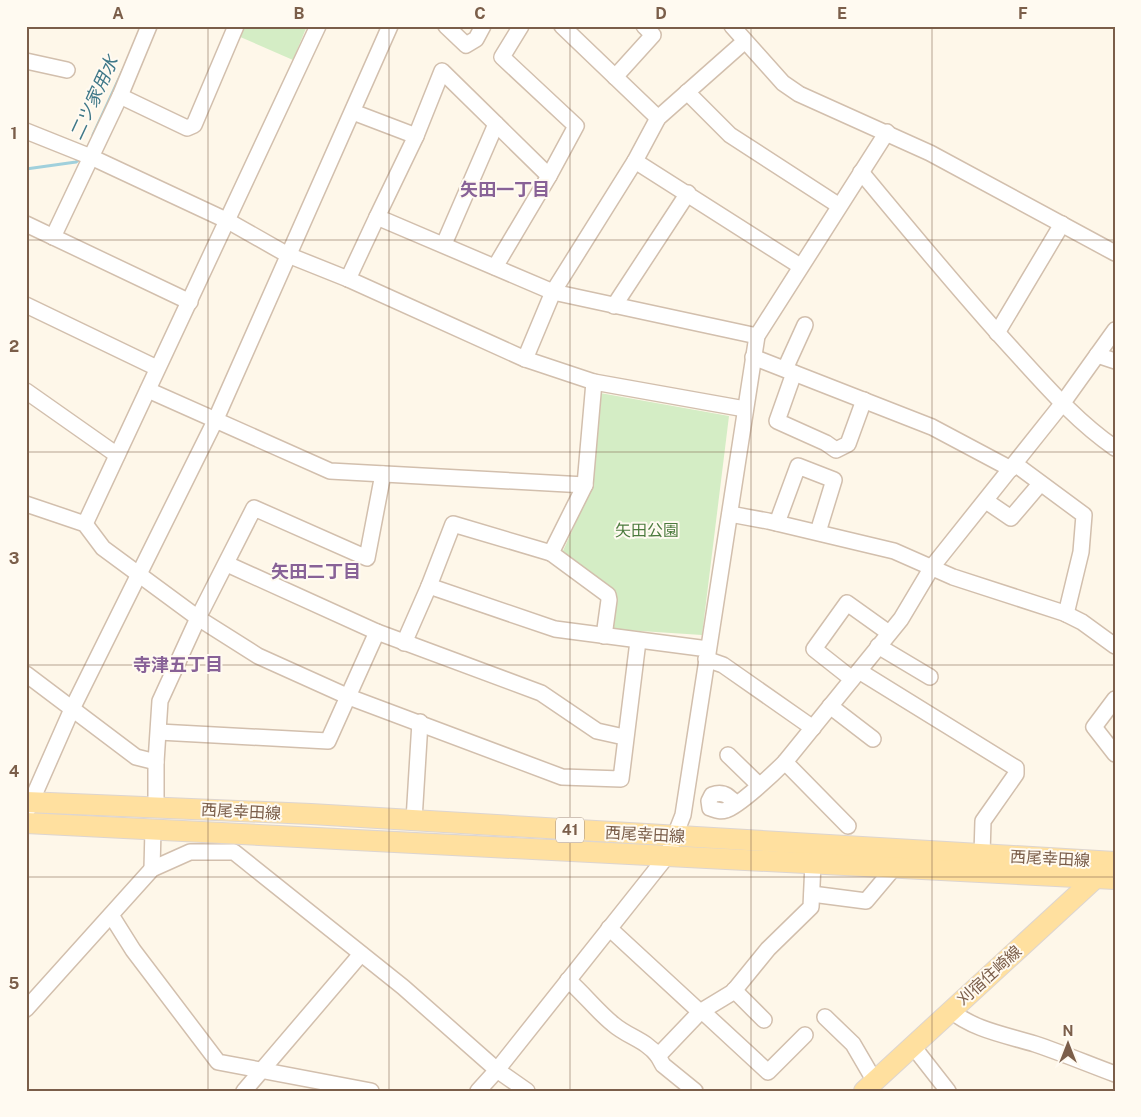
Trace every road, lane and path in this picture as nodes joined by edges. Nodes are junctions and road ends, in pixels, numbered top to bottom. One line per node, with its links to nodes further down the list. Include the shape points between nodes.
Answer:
1 (149, 26): 16 (street)
2 (236, 26): 16 (street, via 194,125 187,128)
3 (318, 26): 30 (street)
4 (390, 26): 17 (street)
5 (446, 26): 6 (street, via 466,45 476,39)
6 (482, 26)
7 (562, 26): 14 (street)
8 (644, 26): 14 (street, via 653,35)
9 (732, 26): 11 (street)
10 (515, 28): 26 (street, via 502,57 576,126)
11 (745, 41): 15 (street); 21 (street, via 783,84)
12 (26, 61): 13 (street)
13 (67, 70)
14 (615, 77): 18 (street)
15 (687, 92): 18 (street); 28 (street, via 730,135)
16 (120, 96): 23 (street)
17 (353, 112): 22 (street); 36 (street)
18 (658, 118): 24 (street)
19 (496, 124): 22 (street, via 442,71); 26 (street); 34 (street)
20 (26, 132): 23 (street)
21 (887, 132): 25 (street); 32 (street)
22 (416, 136): 29 (street)
23 (91, 157): 30 (street); 33 (street)
24 (635, 161): 27 (street); 40 (street)
25 (860, 172): 28 (street); 46 (street)
26 (549, 176): 37 (street)
27 (688, 193): 38 (street); 43 (street)
28 (838, 205): 38 (street)
29 (378, 217): 34 (street); 39 (street)
30 (228, 222): 36 (street); 41 (street)
31 (26, 224): 33 (street)
32 (1062, 224): 35 (street); 46 (street)
33 (53, 237): 41 (street)
34 (444, 244): 37 (street)
35 (1115, 253)
36 (288, 255): 39 (street); 60 (street)
37 (495, 266): 40 (street)
38 (800, 266): 47 (street)
39 (348, 279): 50 (street)
40 (553, 292): 43 (street); 50 (street)
41 (190, 302): 52 (street)
42 (26, 306): 52 (street)
43 (614, 306): 47 (street)
44 (805, 325): 53 (street)
45 (1115, 330): 48 (street)
46 (997, 333): 58 (street)
47 (757, 336): 49 (street)
48 (1097, 355): 51 (street); 58 (street)
49 (753, 357): 53 (street); 59 (street)
50 (525, 359): 54 (street)
51 (1115, 361)
52 (157, 368): 55 (street)
53 (789, 371): 57 (street); 57 (street, via 777,421 836,450 848,444)
54 (594, 382): 59 (street); 66 (street)
55 (148, 390): 60 (street); 62 (street)
56 (26, 391): 62 (street)
57 (864, 400): 63 (street, via 932,427)
58 (1062, 404): 61 (street); 63 (street)
59 (745, 409): 69 (street)
60 (215, 422): 64 (street, via 330,471); 76 (street)
61 (1115, 448)
62 (117, 455): 71 (street)
63 (1013, 467): 65 (street); 67 (street)
64 (383, 474): 66 (street); 74 (street, via 367,558 254,508)
65 (1040, 484): 67 (street, via 1011,518); 78 (street, via 1084,515 1081,552)
66 (584, 485): 73 (street)
67 (986, 501): 75 (street)
68 (26, 504): 71 (street)
69 (730, 514): 70 (street); 87 (street)
70 (777, 523): 72 (street); 72 (street, via 798,466 834,480)
71 (85, 524): 76 (street, via 103,548)
72 (818, 532): 75 (street, via 894,551)
73 (551, 553): 77 (street, via 453,524); 82 (street, via 608,595)
74 (227, 564): 79 (street); 80 (street)
75 (932, 567): 78 (street); 81 (street)
76 (141, 575): 79 (street); 94 (street)
77 (429, 586): 82 (street, via 555,630); 84 (street)
78 (1066, 614): 86 (street)
79 (198, 618): 91 (street, via 258,656); 97 (street, via 160,700)
80 (378, 632): 84 (street); 91 (street)
81 (889, 633): 85 (street); 89 (street, via 847,603 814,649)
82 (604, 636): 83 (street)
83 (638, 641): 87 (street); 98 (street)
84 (404, 643): 98 (street, via 541,693 597,731)
85 (878, 646): 89 (street); 90 (street)
86 (1115, 646)
87 (707, 654): 96 (street); 112 (street, via 683,815)
88 (26, 674): 94 (street)
89 (855, 675): 93 (street); 113 (street, via 1016,768 1016,774 983,821)
90 (930, 677)
91 (349, 697): 95 (street); 97 (street, via 328,742)
92 (1115, 699): 100 (street, via 1094,727)
93 (830, 706): 96 (street); 99 (street)
94 (72, 709): 102 (street, via 136,757); 106 (street)
95 (420, 722): 98 (street, via 562,777 621,779); 108 (street)
96 (813, 728): 103 (street)
97 (158, 732): 102 (street)
98 (624, 737)
99 (874, 739)
100 (1115, 754)
101 (728, 755): 104 (street)
102 (156, 762): 107 (street)
103 (785, 762): 104 (street); 110 (street)
104 (759, 785): 105 (street)
105 (735, 804)
106 (28, 806): 107 (main road, 西尾幸田線 / 41)
107 (156, 807): 108 (main road, 西尾幸田線 / 41)
108 (414, 820): 112 (main road, 西尾幸田線 / 41)
109 (26, 824): 111 (main road, 西尾幸田線 / 41)
110 (848, 826)
111 (153, 829): 114 (main road, 西尾幸田線 / 41); 118 (street)
112 (675, 836): 113 (main road, 西尾幸田線 / 41); 114 (street)
113 (982, 854): 116 (main road, 西尾幸田線 / 41)
114 (667, 856): 115 (main road, 西尾幸田線 / 41); 121 (street)
115 (813, 863): 117 (main road, 西尾幸田線 / 41); 119 (street)
116 (1111, 868): 117 (main road, 西尾幸田線 / 41); 126 (main road, 刈宿住崎線)
117 (893, 869): 119 (street, via 866,901)
118 (152, 870): 120 (street); 122 (street, via 190,852 234,852)
119 (812, 894): 124 (street, via 812,907 768,949)
120 (111, 915): 125 (street); 134 (street, via 218,1062)
121 (609, 928): 123 (street); 127 (street)
122 (362, 954): 133 (street); 134 (street)
123 (568, 980): 132 (street, via 612,1023 624,1033 650,1045); 133 (street)
124 (734, 990): 127 (street); 129 (street)
125 (26, 1009)
126 (950, 1010): 131 (main road, 刈宿住崎線); 135 (street, via 975,1026)
127 (701, 1011): 130 (street, via 768,1072); 132 (street)
128 (825, 1016): 136 (street, via 853,1044)
129 (764, 1020)
130 (805, 1035)
131 (912, 1045): 136 (main road, 刈宿住崎線); 142 (street)
132 (658, 1056): 141 (street, via 662,1065)
133 (497, 1070): 139 (street); 140 (street)
134 (262, 1071): 137 (street); 138 (street)
135 (1115, 1074)
136 (869, 1085)
137 (244, 1091)
138 (371, 1091)
139 (478, 1091)
140 (526, 1091)
141 (695, 1091)
142 (948, 1091)

